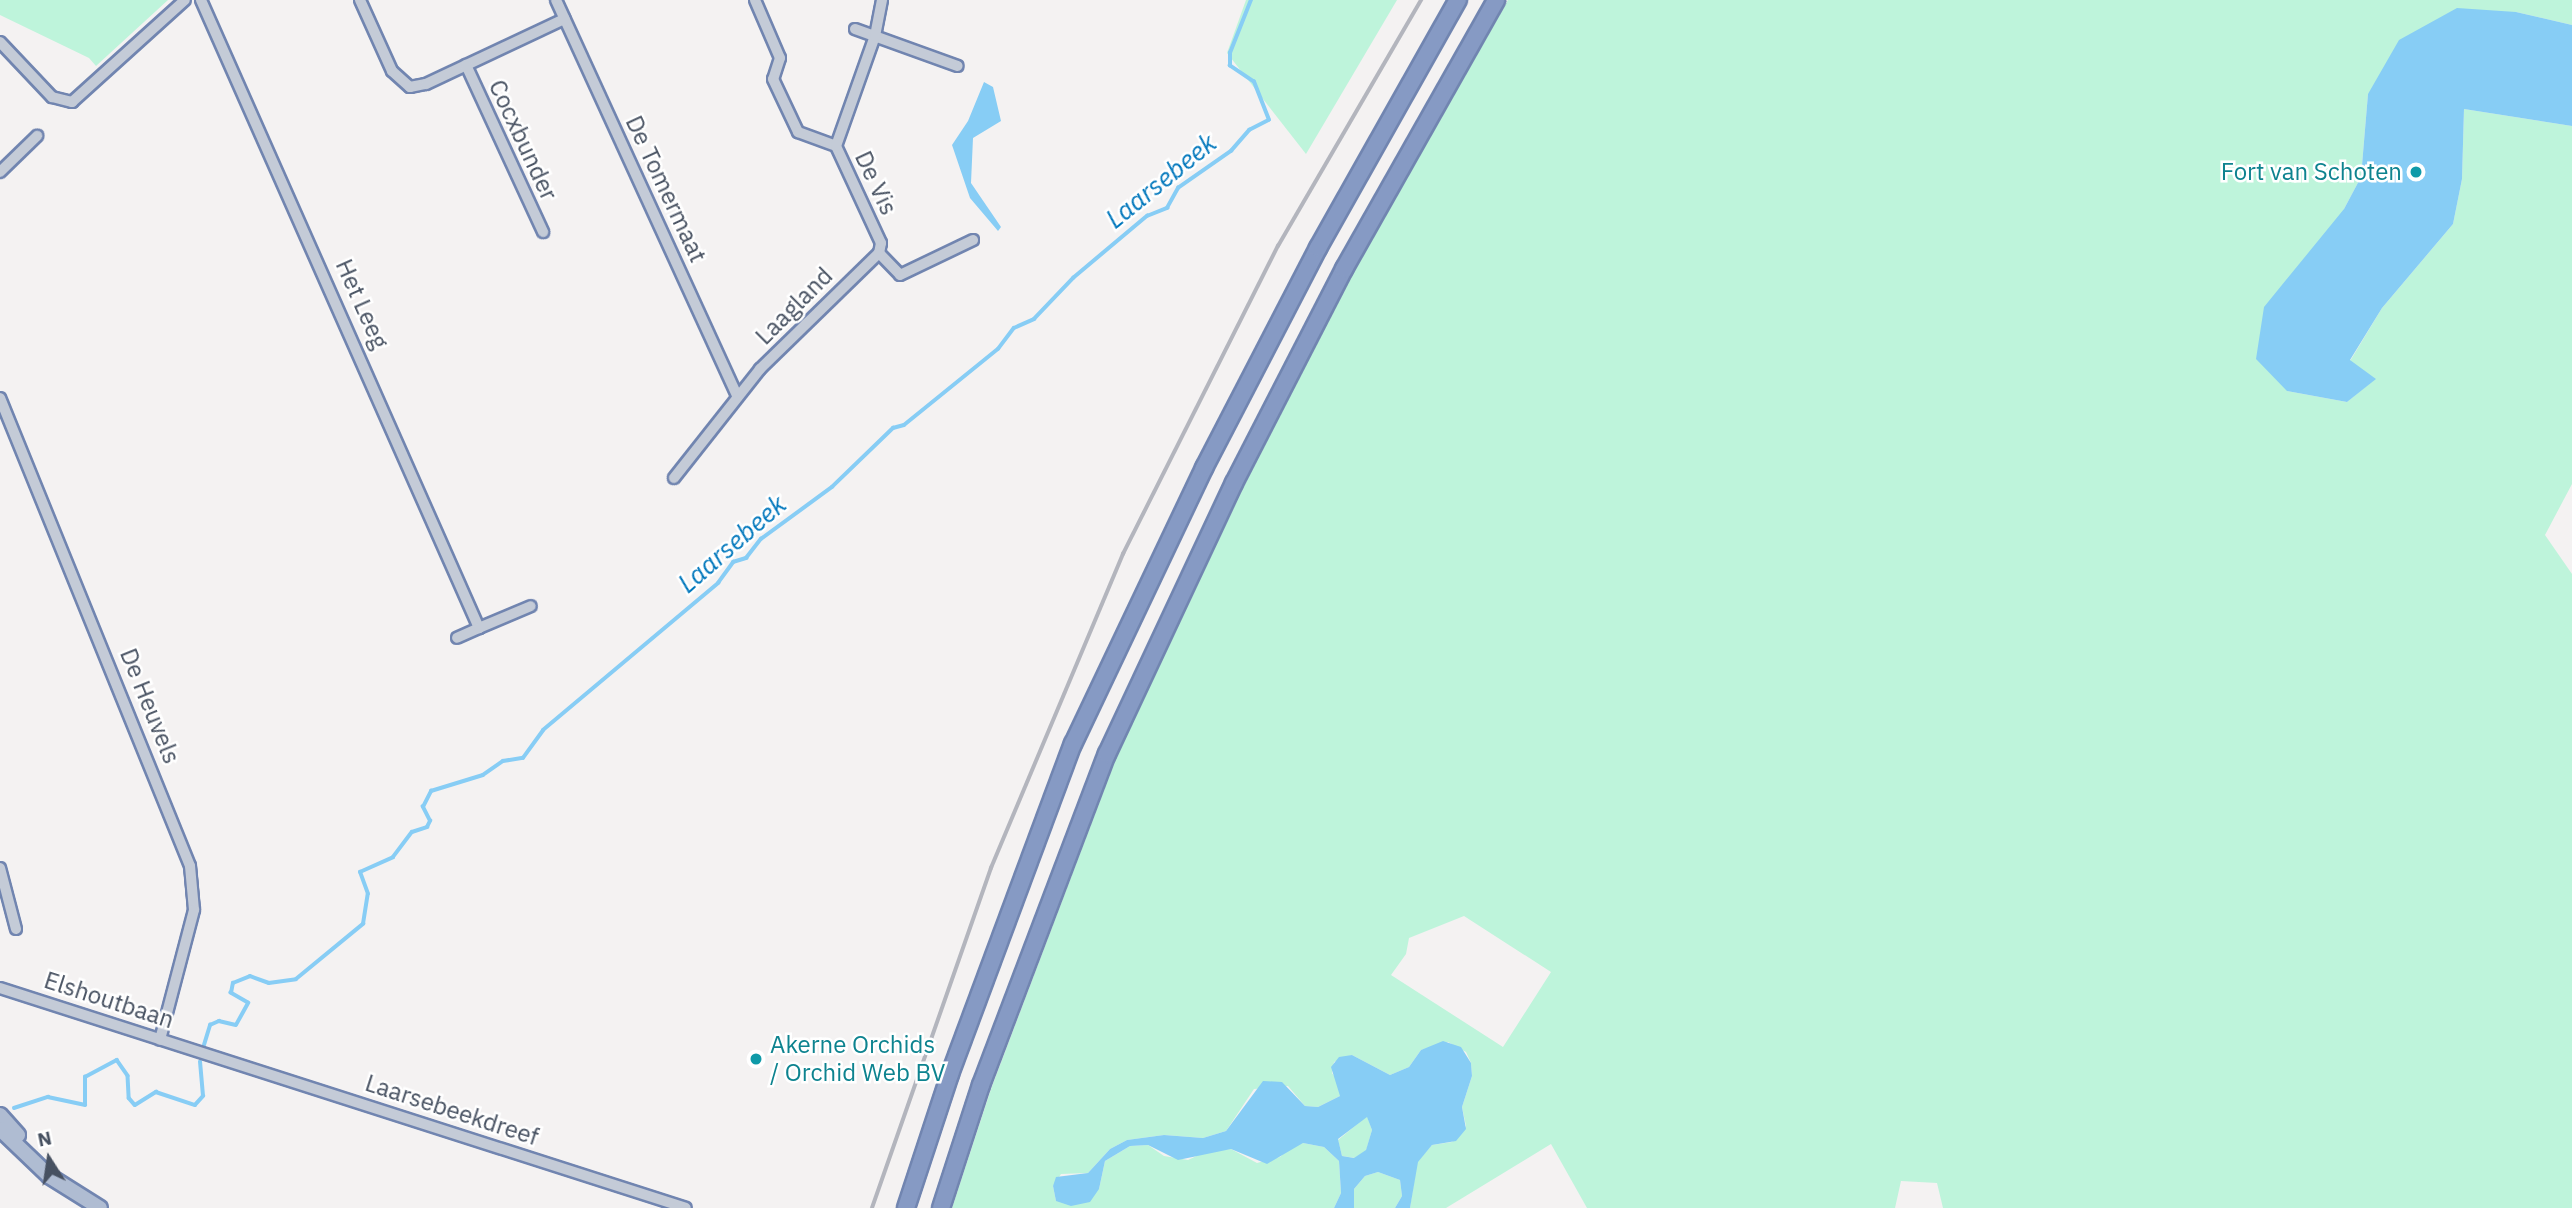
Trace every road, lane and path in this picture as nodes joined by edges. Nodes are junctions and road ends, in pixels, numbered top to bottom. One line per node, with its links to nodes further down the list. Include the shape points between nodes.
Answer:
1 (185, 0): 12 (street, via 72,102 52,97)
2 (201, 0): 25 (street, Het Leeg)
3 (359, 0): 13 (street, via 392,71 403,83 418,86)
4 (556, 0): 9 (street, De Tomermaat)
5 (755, 0): 16 (street, De Vis, via 780,58 773,79 798,132)
6 (882, 0): 11 (street)
7 (1458, 0): 37 (highway, via 1248,382 1073,744 950,1074)
8 (1496, 0): 38 (highway, via 1344,269 1234,483 1107,754 981,1085)
9 (564, 19): 13 (street); 21 (street, De Tomermaat)
10 (855, 29): 11 (street)
11 (875, 36): 14 (street); 16 (street)
12 (0, 42)
13 (466, 65): 18 (street, Cocxbunder)
14 (958, 66)
15 (37, 136): 17 (street)
16 (836, 146): 20 (street, De Vis, via 881,243)
17 (0, 172)
18 (543, 232)
19 (973, 240): 20 (street, via 900,275)
20 (879, 254): 21 (street, Laagland, via 805,322)
21 (737, 396): 23 (street, Laagland)
22 (0, 398): 30 (street, De Heuvels, via 190,866 194,910)
23 (674, 478)
24 (531, 606): 25 (street)
25 (479, 628): 26 (street)
26 (457, 638)
27 (0, 868): 28 (street)
28 (16, 929)
29 (0, 988): 30 (street, Elshoutbaan)
30 (160, 1040): 31 (street, Elshoutbaan)
31 (204, 1054): 36 (street, Laarsebeekdreef)
32 (0, 1115): 34 (main road)
33 (0, 1129): 34 (main road, via 31,1160)
34 (56, 1176): 35 (main road)
35 (100, 1208)
36 (686, 1208)
37 (906, 1208)
38 (941, 1208)

